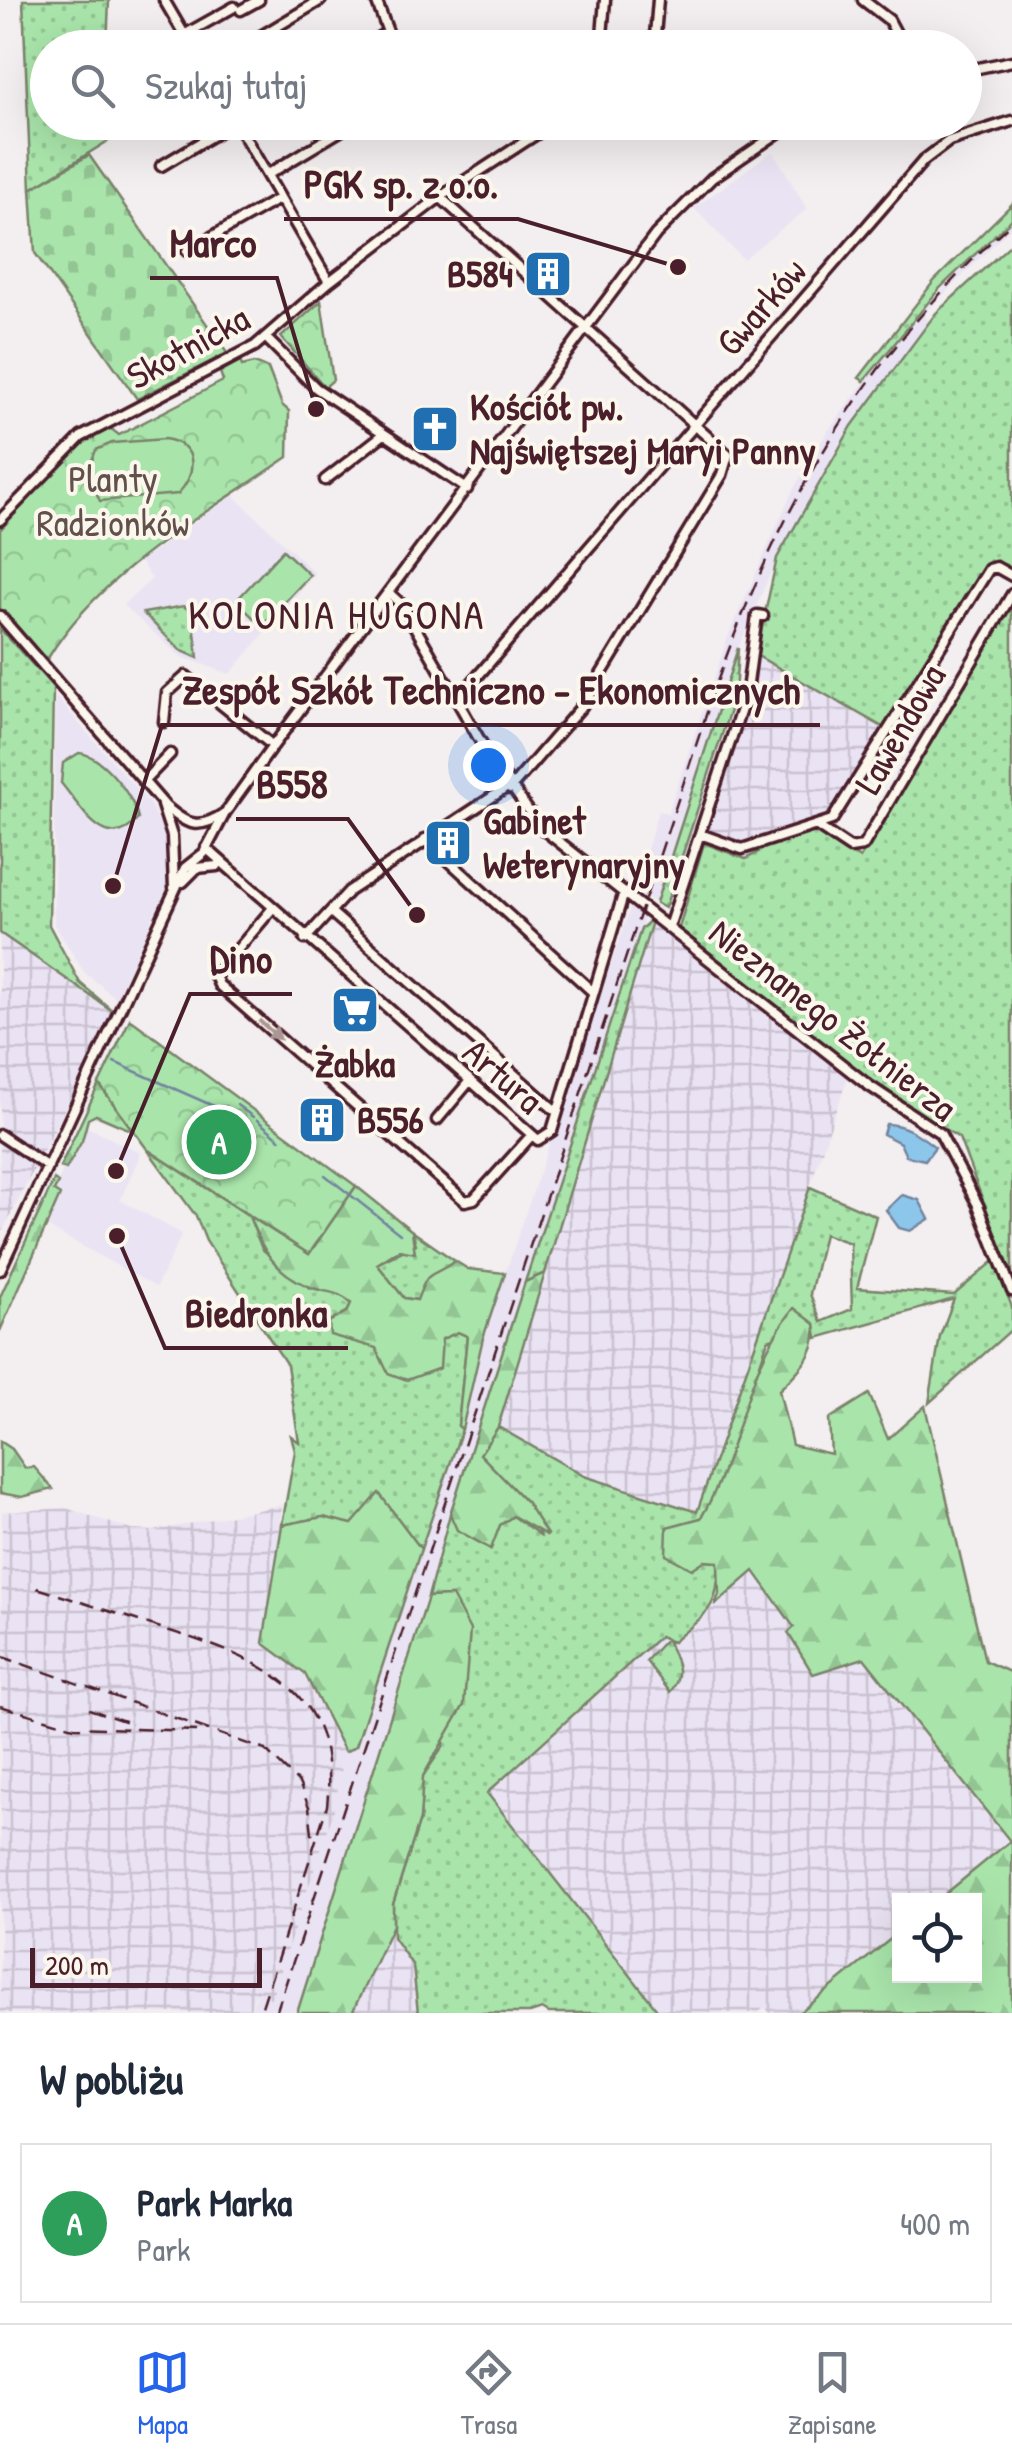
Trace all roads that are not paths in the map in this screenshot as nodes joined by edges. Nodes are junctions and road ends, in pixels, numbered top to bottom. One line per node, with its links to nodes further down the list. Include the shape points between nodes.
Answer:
1 (164, 0): 10 (street)
2 (259, 0): 11 (street)
3 (293, 0): 9 (street)
4 (321, 0): 9 (street)
5 (376, 0): 13 (street)
6 (606, 0): 14 (street)
7 (658, 0): 15 (street)
8 (863, 0): 16 (street)
9 (300, 13): 12 (street)
10 (182, 30)
11 (193, 30)
12 (272, 30)
13 (387, 30)
14 (603, 30)
15 (656, 30)
16 (894, 30)
17 (1012, 61): 18 (street)
18 (982, 67)
19 (1012, 120): 20 (street, Gwarków)
20 (982, 130)
21 (205, 140): 27 (street)
22 (247, 140): 28 (street)
23 (325, 140): 28 (street)
24 (527, 140): 29 (street, Skotnicka)
25 (767, 140): 33 (street, via 685,202)
26 (955, 140): 35 (street, Gwarków, via 932,152)
27 (161, 166)
28 (267, 174): 30 (street)
29 (440, 197): 32 (street, Skotnicka); 33 (street)
30 (280, 198): 31 (street); 32 (street)
31 (187, 251)
32 (330, 282): 34 (street, Skotnicka)
33 (587, 326): 35 (street); 38 (street)
34 (266, 338): 36 (street, via 305,380); 39 (street, Skotnicka, via 81,437 6,506)
35 (696, 424): 45 (street, Gwarków); 50 (street, via 723,446 728,463 582,706)
36 (384, 434): 37 (street); 38 (street)
37 (326, 480)
38 (467, 490): 41 (street)
39 (0, 520)
40 (1012, 576): 55 (street, Lawendowa, via 989,569 842,810)
41 (390, 594): 45 (street, Nieznanego Żołnierza); 47 (street)
42 (1012, 594): 55 (street, Lawendowa, via 864,846 850,848)
43 (0, 616): 49 (street)
44 (762, 616): 56 (street, via 757,615 748,691)
45 (457, 700): 50 (street, Nieznanego Żołnierza)
46 (164, 722): 47 (street, via 166,692 186,676)
47 (273, 746): 52 (street)
48 (170, 754): 49 (street)
49 (144, 782): 51 (street)
50 (509, 787): 58 (street); 64 (street, Nieznanego Żołnierza, via 539,826)
51 (160, 802): 53 (street); 57 (street)
52 (225, 813): 54 (street); 59 (street)
53 (188, 825): 54 (street); 57 (street)
54 (198, 826): 59 (street)
55 (817, 826): 56 (street, Lawendowa, via 742,849)
56 (700, 834): 68 (street)
57 (172, 836): 60 (street)
58 (425, 839): 69 (street, via 349,891); 70 (street)
59 (206, 845): 61 (street); 63 (street, Artura)
60 (173, 848): 61 (street); 65 (street)
61 (197, 858): 62 (street, Artura); 65 (street)
62 (217, 866): 63 (street, Artura); 65 (street, via 190,872)
63 (232, 874): 66 (street, Artura)
64 (624, 892): 68 (street, Nieznanego Żołnierza); 70 (street, Artura)
65 (172, 898): 76 (street)
66 (272, 909): 69 (street, Artura); 75 (street, one-way to 75, via 214,980 463,1200 474,1199)
67 (333, 914): 72 (street)
68 (669, 927): 78 (street, Nieznanego Żołnierza, via 868,1085 940,1132)
69 (305, 939): 71 (street, Artura)
70 (593, 992): 72 (street, Artura)
71 (468, 1083): 73 (street); 75 (street, Artura)
72 (557, 1112): 75 (street, Artura, via 549,1137)
73 (437, 1120)
74 (0, 1136): 76 (street)
75 (530, 1137)
76 (48, 1167): 77 (street)
77 (0, 1270)
78 (1012, 1291)

